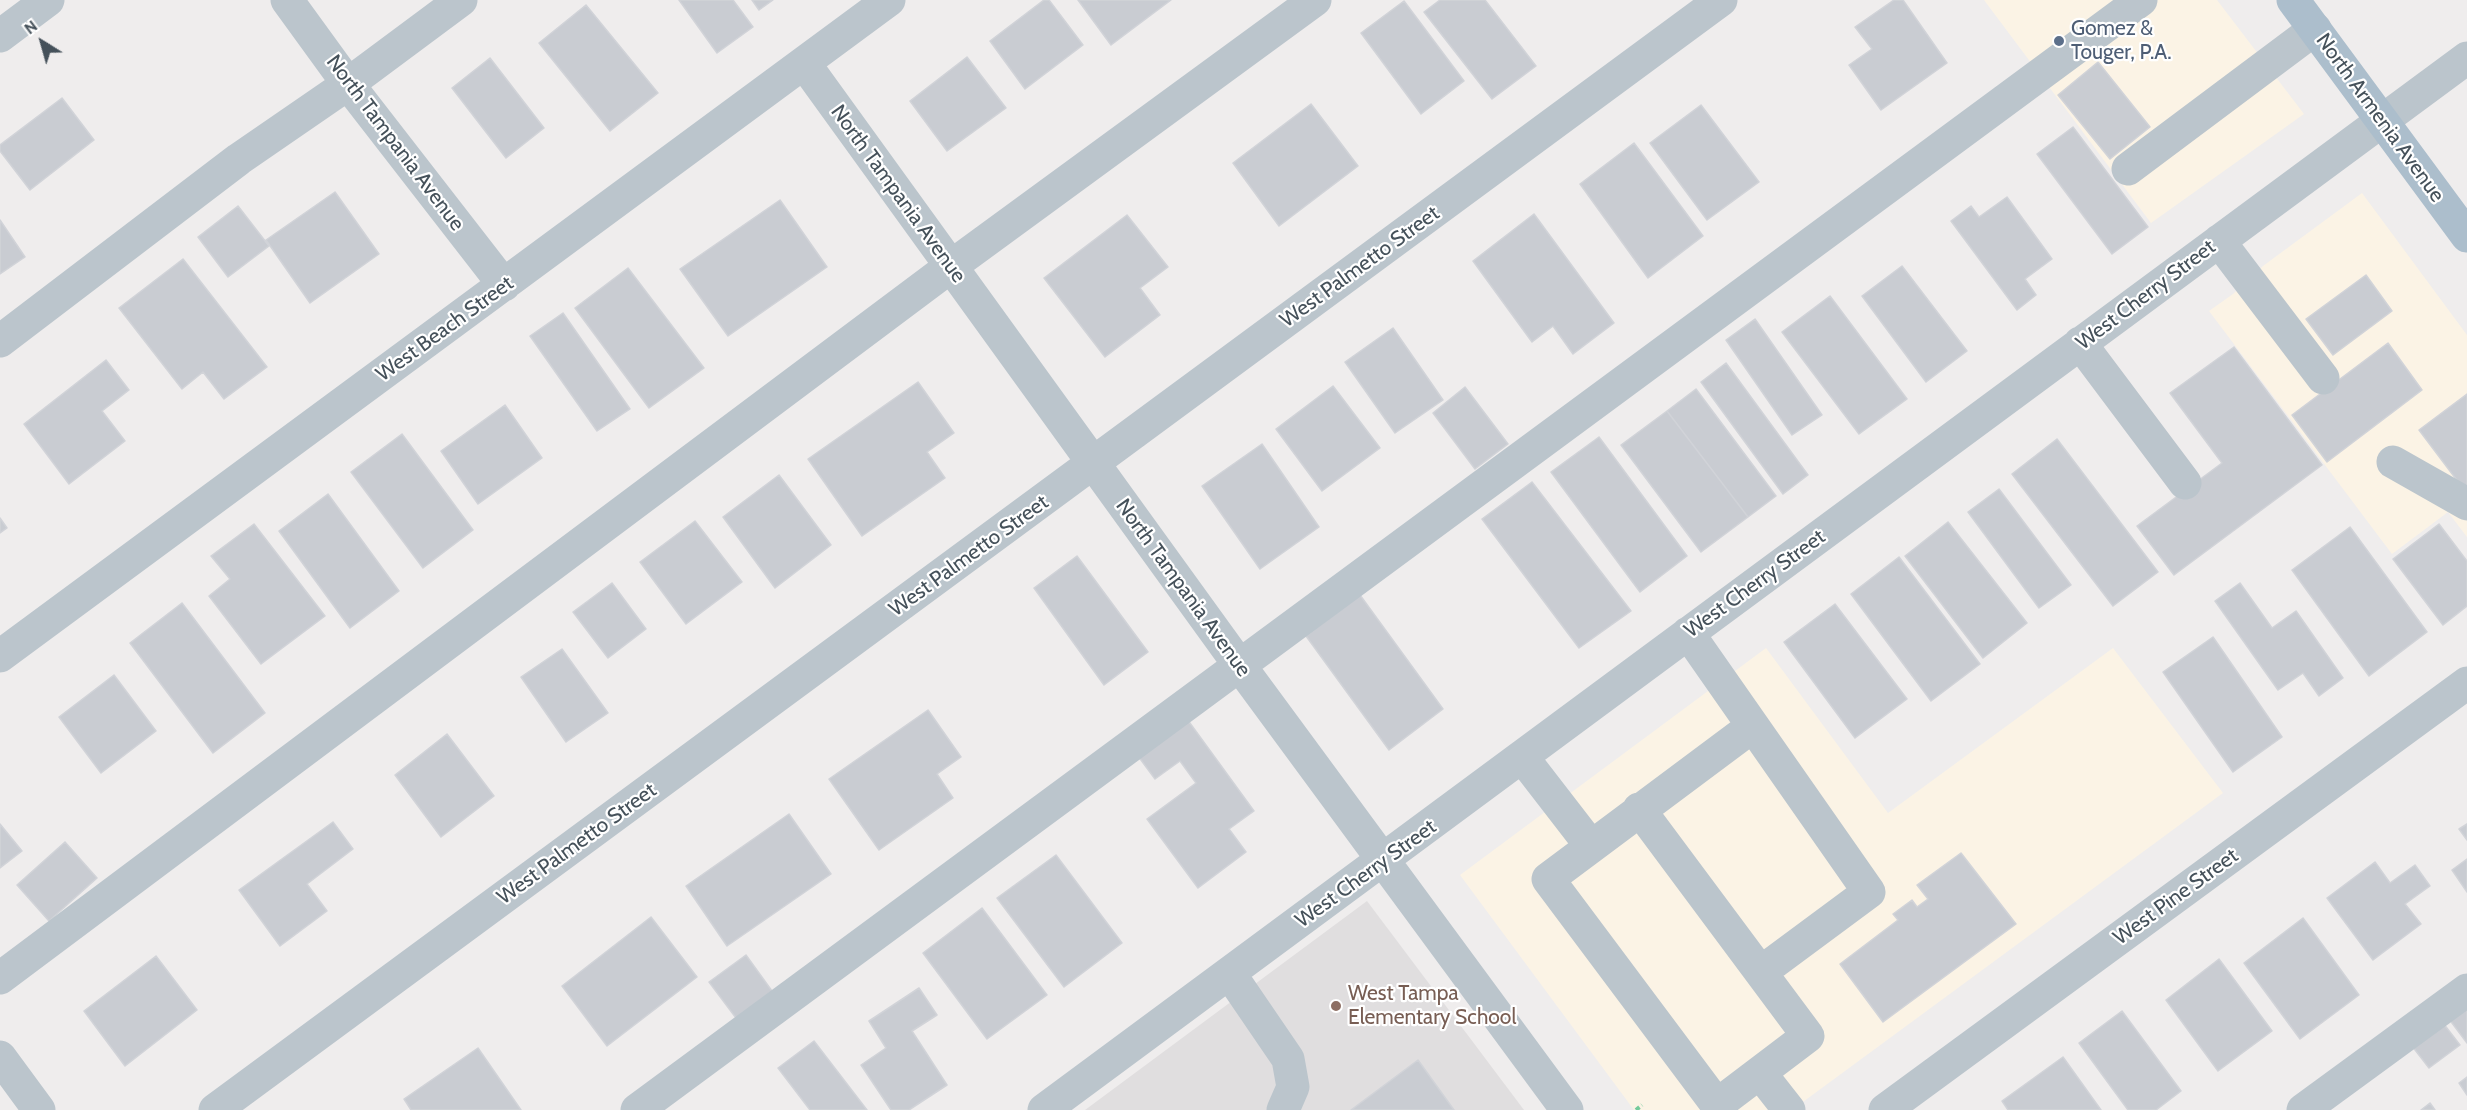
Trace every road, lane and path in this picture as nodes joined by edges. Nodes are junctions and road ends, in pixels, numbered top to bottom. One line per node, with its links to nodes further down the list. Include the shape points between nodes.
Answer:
1 (48, 0): 10 (street)
2 (287, 0): 13 (street, North Tampania Avenue)
3 (461, 0): 13 (street)
4 (889, 0): 12 (street, West Beach Street)
5 (1315, 0): 18 (street)
6 (1721, 0): 24 (street, West Palmetto Street)
7 (2141, 0): 29 (street)
8 (2293, 0): 9 (main road, North Armenia Avenue)
9 (2315, 29): 14 (main road, North Armenia Avenue); 15 (street)
10 (0, 36)
11 (2467, 58): 14 (street, West Cherry Street)
12 (804, 63): 18 (street, North Tampania Avenue); 19 (street, West Beach Street)
13 (348, 84): 19 (street, North Tampania Avenue); 20 (street, via 239,159)
14 (2382, 120): 16 (main road, North Armenia Avenue); 17 (street, West Cherry Street)
15 (2128, 169)
16 (2467, 236)
17 (2219, 241): 21 (street, West Cherry Street); 22 (street)
18 (950, 267): 24 (street, North Tampania Avenue); 38 (street)
19 (504, 285): 28 (street, West Beach Street)
20 (0, 341)
21 (2080, 343): 25 (street); 27 (street, West Cherry Street)
22 (2323, 378)
23 (2393, 462): 26 (street)
24 (1093, 465): 29 (street, North Tampania Avenue); 44 (street, West Palmetto Street)
25 (2185, 483)
26 (2467, 504)
27 (1688, 633): 31 (street); 32 (street, West Cherry Street)
28 (0, 657)
29 (1240, 666): 35 (street, North Tampania Avenue); 45 (street)
30 (2467, 683): 51 (street, West Pine Street)
31 (1753, 726): 33 (street); 36 (street, via 1869,892)
32 (1523, 758): 34 (street); 35 (street, West Cherry Street)
33 (1639, 809): 34 (street); 36 (street)
34 (1591, 846): 41 (street, via 1548,879 1684,1062 1717,1105)
35 (1384, 862): 37 (street, West Cherry Street); 48 (street, North Tampania Avenue)
36 (1761, 972): 41 (street, via 1808,1036)
37 (1230, 974): 46 (street, West Cherry Street); 47 (street, via 1288,1059 1293,1087)
38 (0, 978)
39 (2467, 990): 52 (street)
40 (0, 1057): 43 (street)
41 (1760, 1073): 50 (street)
42 (1642, 1106): 49 (path)
43 (39, 1110)
44 (215, 1110)
45 (637, 1110)
46 (1044, 1110)
47 (1282, 1110)
48 (1567, 1110)
49 (1636, 1110)
50 (1789, 1110)
51 (1885, 1110)
52 (2303, 1110)

